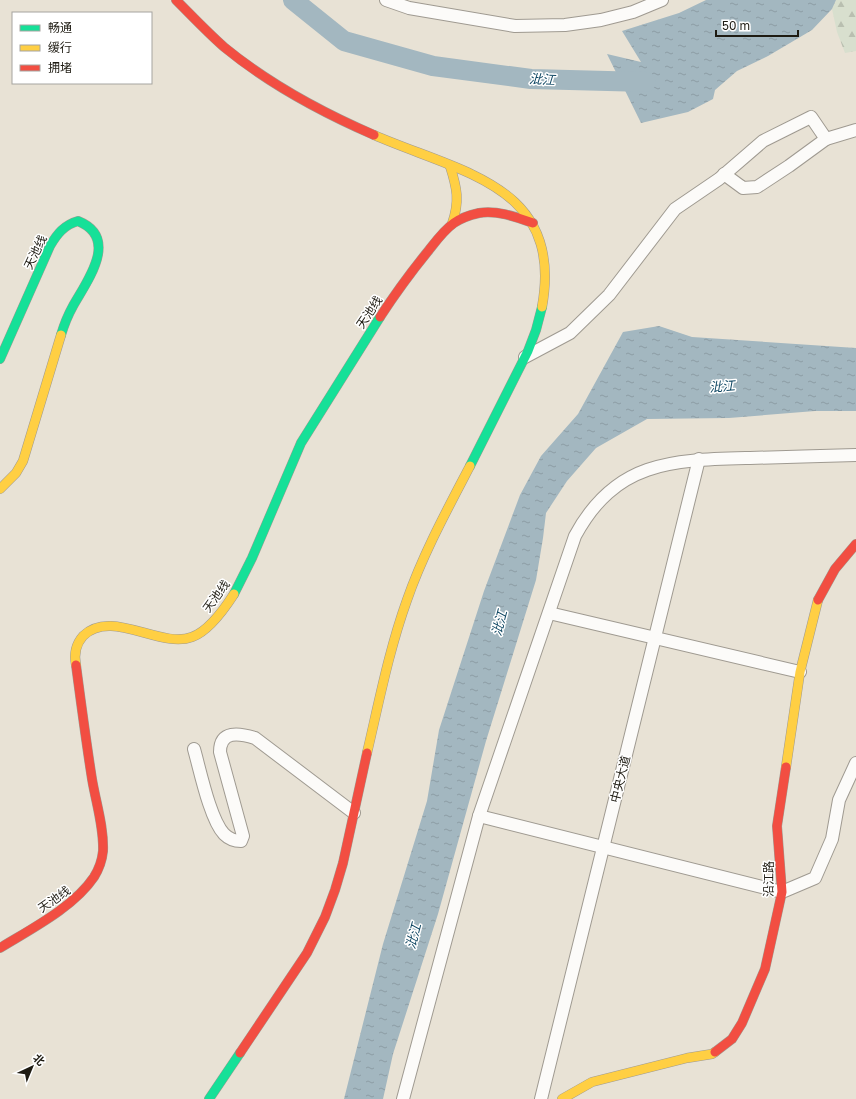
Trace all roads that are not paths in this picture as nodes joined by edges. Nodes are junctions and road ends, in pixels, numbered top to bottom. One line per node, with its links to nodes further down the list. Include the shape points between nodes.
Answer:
1 (176, 0): 6 (main road, via 220,44 270,81 337,118)
2 (386, 0): 3 (street, via 409,8 515,26 565,25 601,20 633,12)
3 (662, 0)
4 (856, 130): 5 (street)
5 (826, 139): 7 (street, via 757,187 743,188); 7 (street, via 811,117 763,141)
6 (450, 166): 8 (main road, via 507,194); 9 (main road, via 458,194)
7 (724, 174): 10 (street, via 674,208 609,295 570,333)
8 (533, 223): 9 (main road, 天池线, via 501,214 481,212); 10 (main road, via 543,248 546,275 542,309)
9 (452, 224): 25 (main road, 天池线, via 419,261 308,430 241,582 214,621 197,635 186,639 108,626 88,632 79,641 75,661 104,850 100,866 88,885 71,903)
10 (526, 357): 21 (main road, via 434,537 409,595 387,667)
11 (0, 360): 14 (main road, 天池线, via 48,248 63,228 70,224 78,222 90,227 98,238 99,245 95,265 63,329 20,467)
12 (856, 455): 13 (street)
13 (699, 459): 16 (street, via 658,466 641,472 605,496 584,520 575,536); 17 (street, 中央大道)
14 (0, 490)
15 (856, 544): 18 (main road, 沿江路, via 835,568 819,596)
16 (549, 613): 17 (street); 22 (street)
17 (655, 638): 18 (street); 23 (street, 中央大道)
18 (800, 672): 24 (main road, 沿江路, via 777,826)
19 (194, 748): 21 (street, via 218,826 231,840 241,841 244,836 220,745 228,736 234,734 255,738)
20 (856, 763): 24 (street, via 839,800 832,839 815,878)
21 (354, 813): 27 (main road, via 339,877 320,929 307,953)
22 (479, 816): 23 (street); 28 (street)
23 (603, 847): 24 (street); 29 (street, 中央大道)
24 (782, 892): 26 (main road, 沿江路, via 765,969 742,1023 723,1048 712,1054 592,1082)
25 (0, 948)
26 (573, 1096): 30 (main road, 沿江路)
27 (209, 1099)
28 (403, 1099)
29 (541, 1099)
30 (562, 1099)

